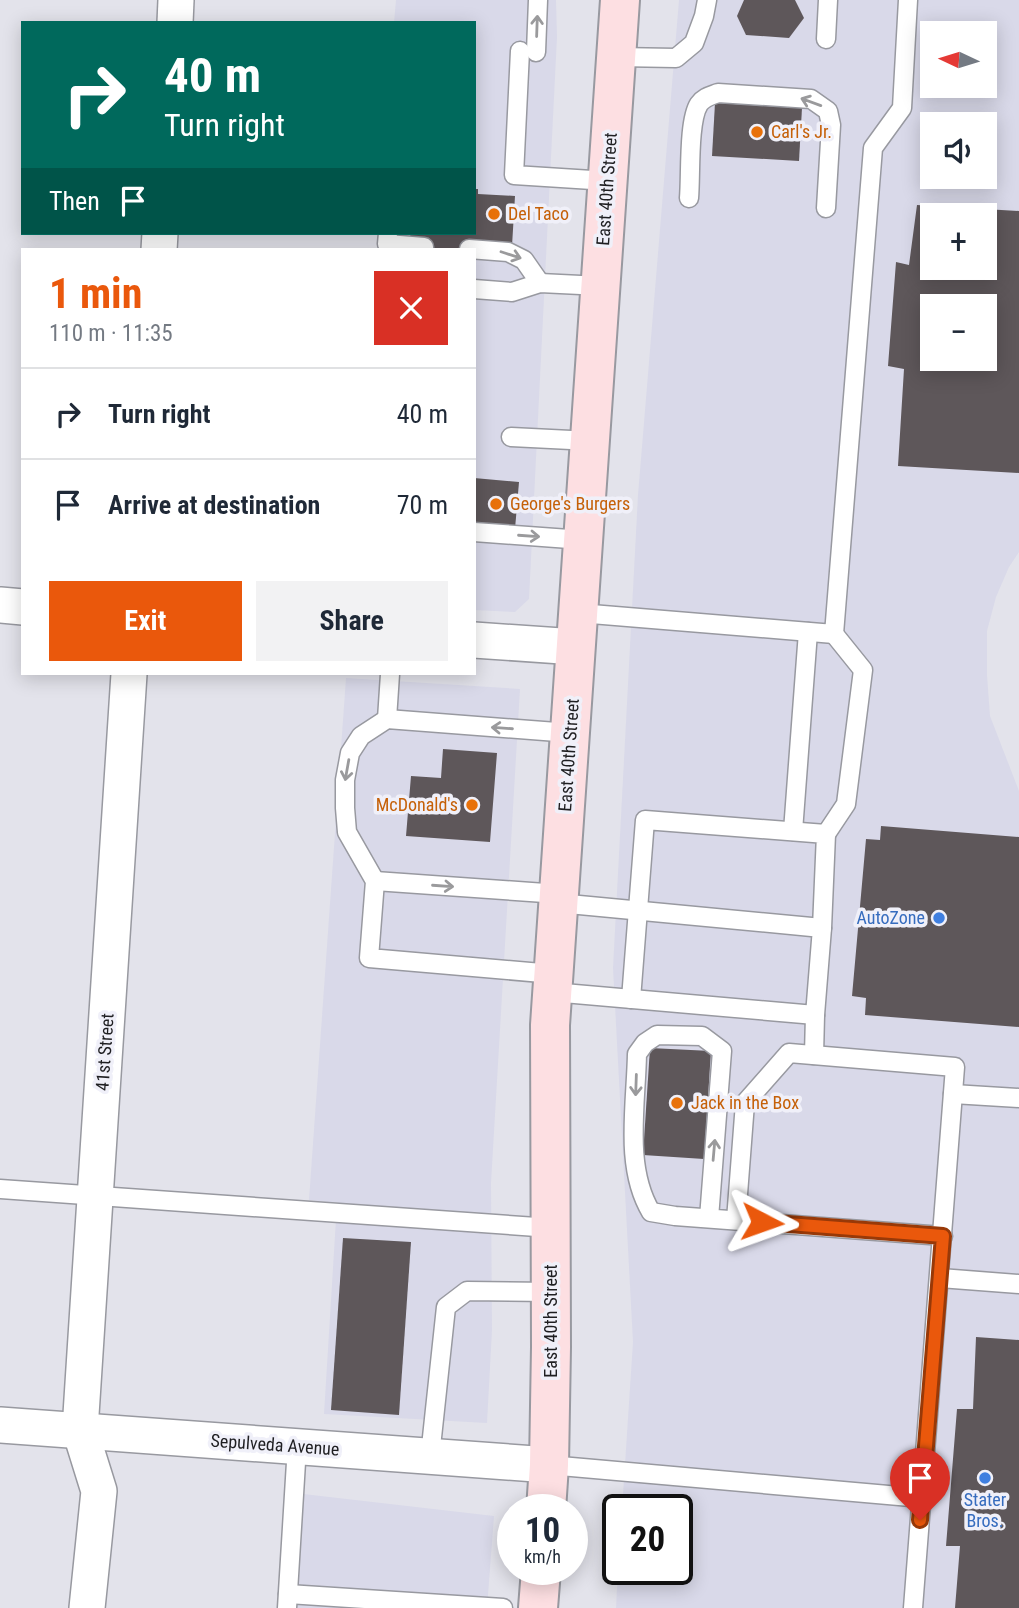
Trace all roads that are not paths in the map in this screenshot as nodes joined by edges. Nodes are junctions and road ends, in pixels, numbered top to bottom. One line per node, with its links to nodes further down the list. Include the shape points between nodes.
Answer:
1 (176, 0): 7 (street)
2 (538, 0): 10 (lane, one-way to 2, via 514,175)
3 (620, 0): 9 (main road, East 40th Street)
4 (707, 0): 9 (lane, via 694,43 676,58)
5 (828, 0): 8 (lane)
6 (908, 0): 27 (lane, via 902,108 873,148)
7 (175, 21)
8 (826, 39)
9 (617, 57): 10 (main road, East 40th Street)
10 (608, 181): 17 (main road, East 40th Street)
11 (690, 198): 12 (lane, one-way to 11, via 831,125 828,111 811,99 718,93 705,97 694,118)
12 (826, 208)
13 (388, 235): 14 (lane, via 387,244)
14 (424, 247)
15 (476, 250): 16 (lane, one-way to 16, via 508,252 524,260)
16 (540, 283): 17 (lane); 18 (lane, via 512,292)
17 (601, 286): 20 (main road, East 40th Street)
18 (476, 289)
19 (511, 437): 20 (lane)
20 (591, 441): 22 (main road, East 40th Street)
21 (476, 532): 22 (lane, one-way to 22)
22 (583, 540): 25 (main road, East 40th Street)
23 (0, 605): 24 (street)
24 (21, 607)
25 (578, 630): 26 (lane); 28 (street); 32 (main road, East 40th Street)
26 (808, 632): 27 (lane); 33 (lane)
27 (834, 634): 34 (lane, via 863,670 846,804)
28 (476, 640)
29 (129, 675): 46 (street, 41st Street)
30 (390, 675): 31 (lane)
31 (387, 719): 32 (lane, one-way to 31); 35 (lane, one-way to 35, via 360,736 350,752 345,780 347,832)
32 (570, 733): 36 (main road, East 40th Street)
33 (793, 831): 34 (lane); 37 (lane, via 645,820)
34 (826, 834): 38 (lane)
35 (375, 881): 36 (lane, one-way to 36); 39 (lane, via 369,958)
36 (559, 899): 37 (lane); 39 (main road, East 40th Street)
37 (638, 911): 38 (lane); 40 (lane)
38 (822, 928): 41 (lane)
39 (553, 983): 40 (lane); 49 (main road, East 40th Street)
40 (631, 999): 41 (lane)
41 (815, 1015): 42 (lane)
42 (814, 1055): 43 (lane, via 955,1067); 48 (lane, via 789,1053 745,1103)
43 (953, 1094): 44 (lane); 50 (lane)
44 (1019, 1098)
45 (0, 1189): 46 (lane)
46 (95, 1196): 49 (lane); 55 (street, 41st Street)
47 (709, 1218): 47 (lane, one-way to 47, via 722,1051 702,1037 657,1035 637,1054 634,1168 641,1195 651,1212); 48 (lane)
48 (736, 1220): 50 (lane)
49 (551, 1228): 53 (main road, East 40th Street)
50 (943, 1236): 51 (lane)
51 (940, 1278): 52 (lane); 60 (lane)
52 (1019, 1284)
53 (551, 1292): 57 (lane, via 467,1291 446,1307); 58 (main road, East 40th Street)
54 (0, 1425): 55 (street, Sepulveda Avenue)
55 (80, 1430): 56 (street, Sepulveda Avenue); 63 (street, via 99,1490)
56 (297, 1447): 57 (street, Sepulveda Avenue); 62 (lane)
57 (430, 1456): 58 (street, Sepulveda Avenue)
58 (550, 1465): 59 (main road, East 40th Street); 60 (lane)
59 (547, 1494)
60 (922, 1498): 66 (lane)
61 (540, 1585): 65 (main road)
62 (288, 1601): 64 (lane)
63 (88, 1608)
64 (503, 1608)
65 (538, 1608)
66 (913, 1608)

